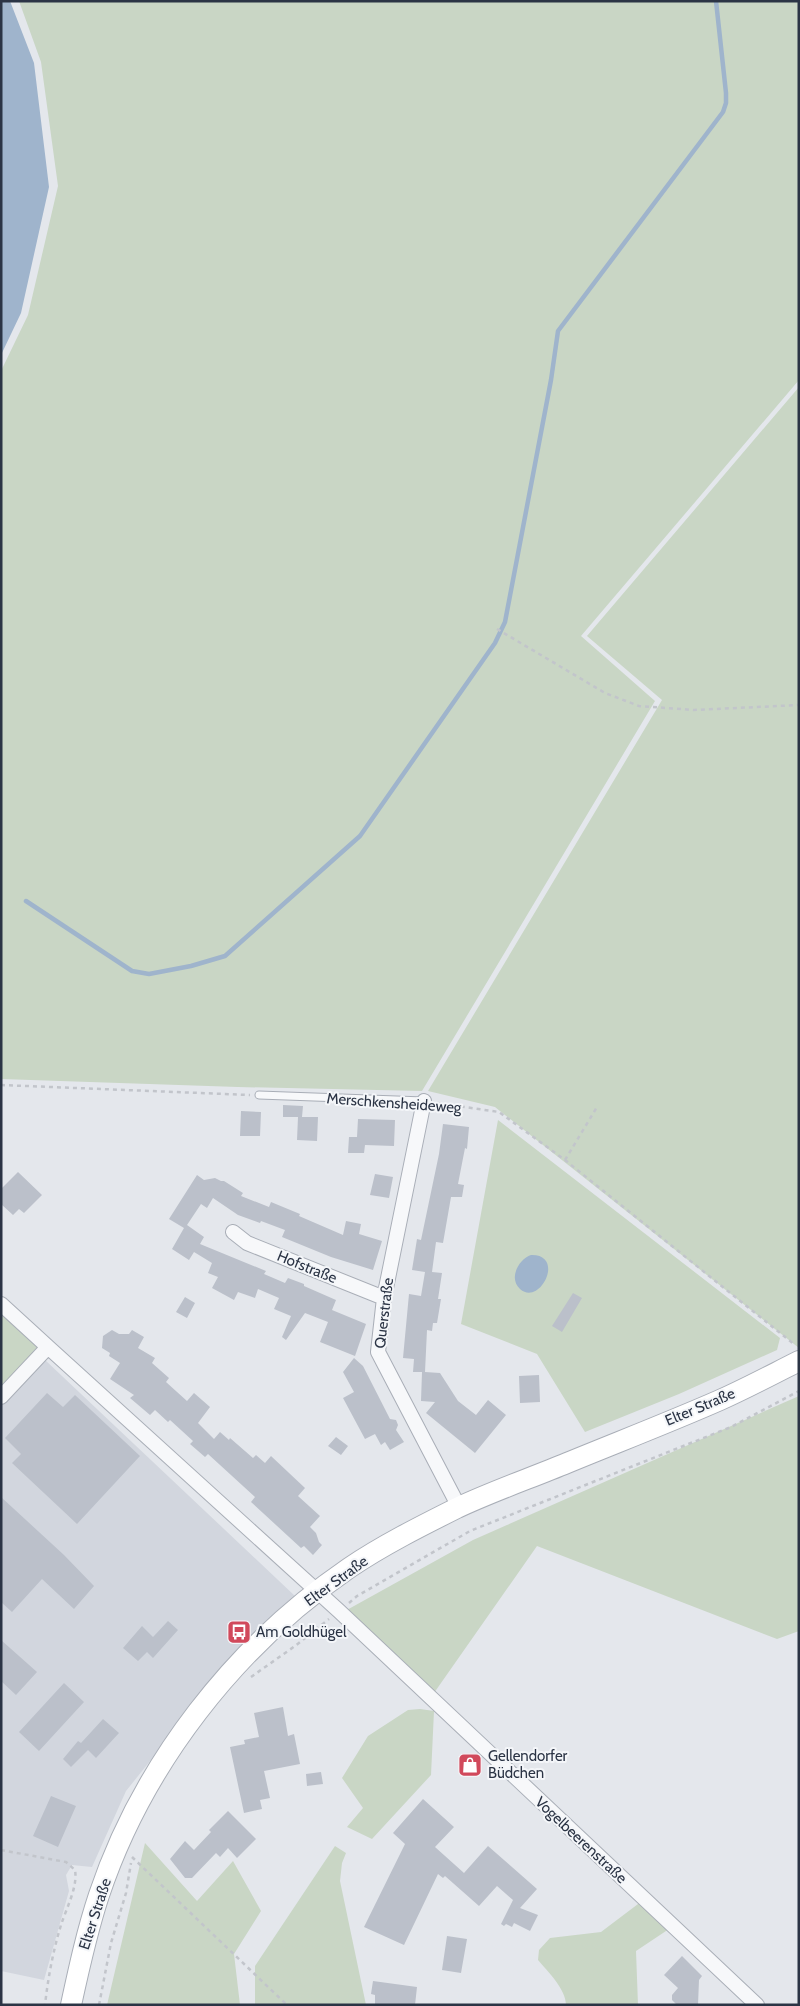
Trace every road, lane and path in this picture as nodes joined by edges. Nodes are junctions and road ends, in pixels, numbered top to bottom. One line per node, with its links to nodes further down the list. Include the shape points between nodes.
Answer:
1 (497, 629): 2 (path, via 605,693 639,706 694,710)
2 (799, 705)
3 (1, 1085): 4 (path)
4 (259, 1095): 5 (lane, Merschkensheideweg)
5 (424, 1102): 7 (path, Merschkensheideweg, via 499,1112); 9 (street, Querstraße)
6 (597, 1107): 7 (path)
7 (565, 1160): 12 (path, Merschkensheideweg)
8 (233, 1232): 9 (street, Hofstraße, via 247,1243)
9 (384, 1298): 14 (street, Querstraße, via 378,1352)
10 (1, 1304): 11 (street)
11 (48, 1347): 13 (street); 15 (street)
12 (797, 1353): 14 (main road, Elter Straße, via 721,1400)
13 (1, 1397)
14 (459, 1507): 15 (main road, Elter Straße, via 349,1568)
15 (317, 1593): 19 (main road, Elter Straße, via 257,1645 218,1687 159,1767 116,1851 99,1894); 21 (street, Vogelbeerenstraße)
16 (1, 1850): 18 (path, via 66,1862 75,1870 75,1882 47,1982)
17 (132, 1858): 20 (path)
18 (45, 2005)
19 (71, 2005)
20 (287, 2005)
21 (757, 2005)

